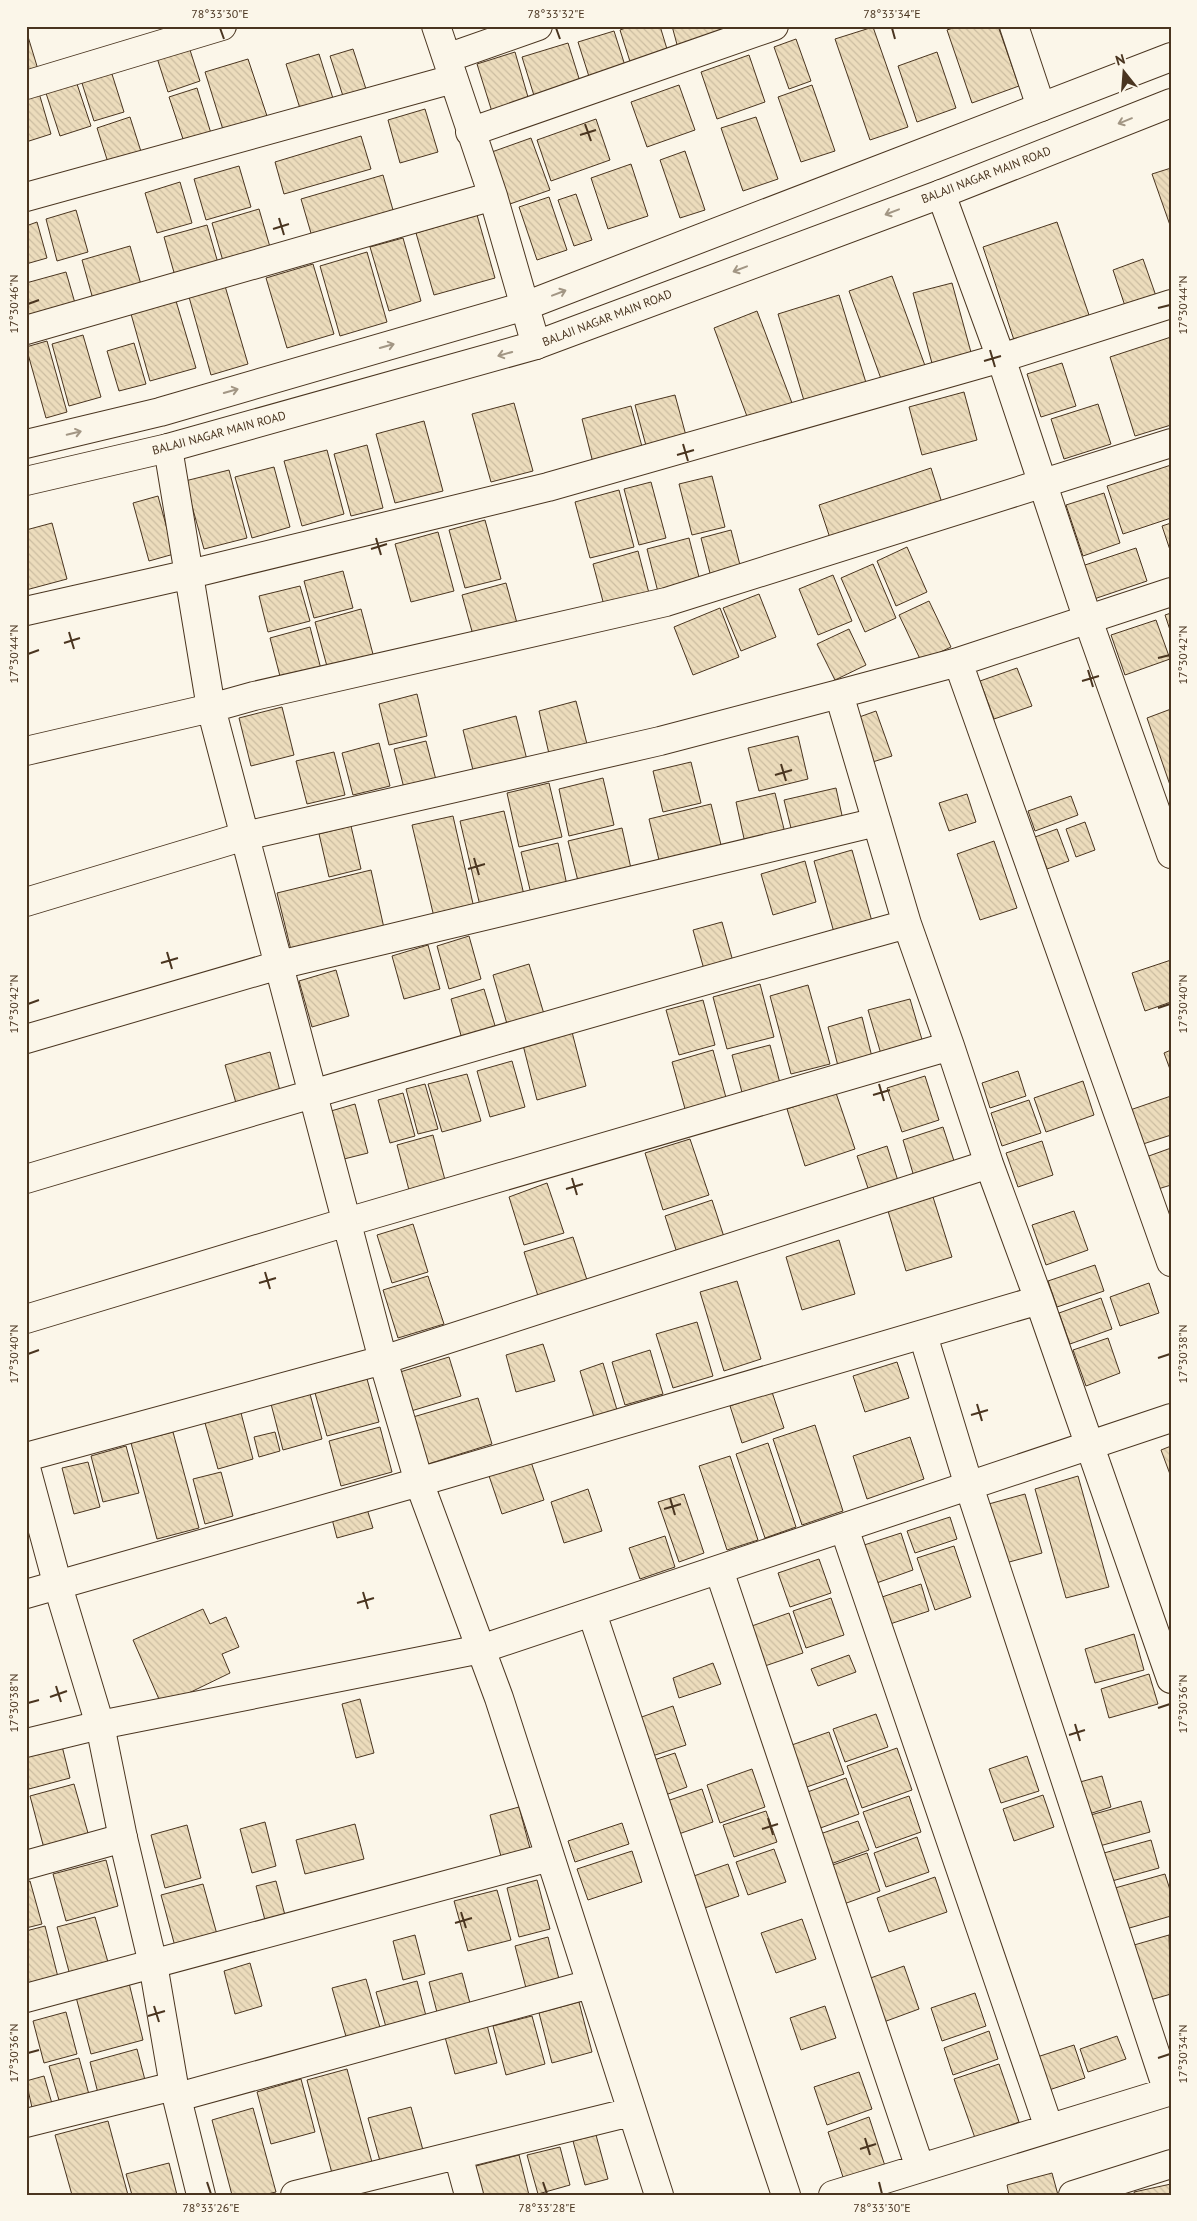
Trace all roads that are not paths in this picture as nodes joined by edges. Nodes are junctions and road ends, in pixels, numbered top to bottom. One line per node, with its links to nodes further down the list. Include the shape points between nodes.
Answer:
1 (222, 26): 8 (street)
2 (436, 26): 7 (street)
3 (538, 26): 7 (street)
4 (774, 26): 11 (street)
5 (1014, 26): 10 (street)
6 (1171, 57): 10 (street)
7 (450, 68): 11 (street); 14 (street)
8 (26, 85)
9 (1171, 103): 12 (street, BALAJI NAGAR MAIN ROAD, one-way to 12)
10 (1041, 107): 16 (street, one-way to 10)
11 (470, 132): 13 (street)
12 (941, 194): 18 (street, BALAJI NAGAR MAIN ROAD, one-way to 18); 19 (street)
13 (493, 196): 16 (street); 17 (street)
14 (26, 197)
15 (1171, 304): 19 (street)
16 (525, 306): 18 (street); 21 (street, one-way to 16, via 160,412)
17 (26, 330)
18 (536, 345): 22 (street, BALAJI NAGAR MAIN ROAD, one-way to 22)
19 (1001, 358): 24 (street); 25 (street, via 548,487)
20 (1171, 442): 24 (street)
21 (26, 444)
22 (168, 448): 23 (street, BALAJI NAGAR MAIN ROAD); 25 (street)
23 (26, 481)
24 (1042, 483): 28 (street); 31 (street, via 666,602)
25 (190, 574): 27 (street); 31 (street)
26 (1171, 592): 28 (street)
27 (26, 611)
28 (1088, 620): 29 (street); 35 (street)
29 (958, 662): 30 (street); 45 (street)
30 (839, 694): 33 (street); 34 (street, via 660,741)
31 (211, 708): 32 (street); 34 (street)
32 (26, 751)
33 (878, 822): 37 (street); 38 (street)
34 (245, 836): 36 (street); 38 (street)
35 (1171, 854)
36 (26, 902)
37 (907, 924): 40 (street); 41 (street)
38 (279, 964): 39 (street); 41 (street)
39 (26, 1039)
40 (950, 1046): 42 (street); 44 (street)
41 (312, 1094): 43 (street); 44 (street)
42 (989, 1164): 46 (street); 49 (street)
43 (26, 1179)
44 (347, 1222): 47 (street); 49 (street)
45 (1171, 1262)
46 (1039, 1300): 48 (street); 51 (street)
47 (26, 1320)
48 (923, 1336): 54 (street); 55 (street)
49 (383, 1360): 52 (street); 54 (street)
50 (1171, 1418): 51 (street)
51 (1088, 1446): 55 (street); 62 (street)
52 (26, 1457)
53 (26, 1468): 58 (street)
54 (419, 1482): 58 (street); 61 (street)
55 (969, 1486): 56 (street); 72 (street)
56 (844, 1528): 57 (street); 75 (street)
57 (719, 1570): 60 (street); 78 (street)
58 (58, 1586): 59 (street); 63 (street)
59 (26, 1594)
60 (592, 1612): 61 (street); 83 (street)
61 (481, 1649): 63 (street); 66 (street)
62 (1171, 1679)
63 (100, 1725): 64 (street); 65 (street)
64 (26, 1743)
65 (124, 1838): 67 (street); 68 (street)
66 (550, 1857): 68 (street); 69 (street)
67 (26, 1865)
68 (153, 1964): 70 (street); 71 (street)
69 (590, 1984): 71 (street); 73 (street)
70 (26, 1998)
71 (176, 2091): 74 (street); 79 (street)
72 (1170, 2091): 75 (street)
73 (631, 2112): 76 (street); 82 (street)
74 (26, 2123)
75 (1049, 2128): 78 (street)
76 (458, 2155): 80 (street); 81 (street)
77 (1171, 2164): 85 (street)
78 (920, 2168): 84 (street)
79 (201, 2195)
80 (295, 2195)
81 (469, 2195)
82 (659, 2195)
83 (786, 2195)
84 (833, 2195)
85 (1073, 2195)

